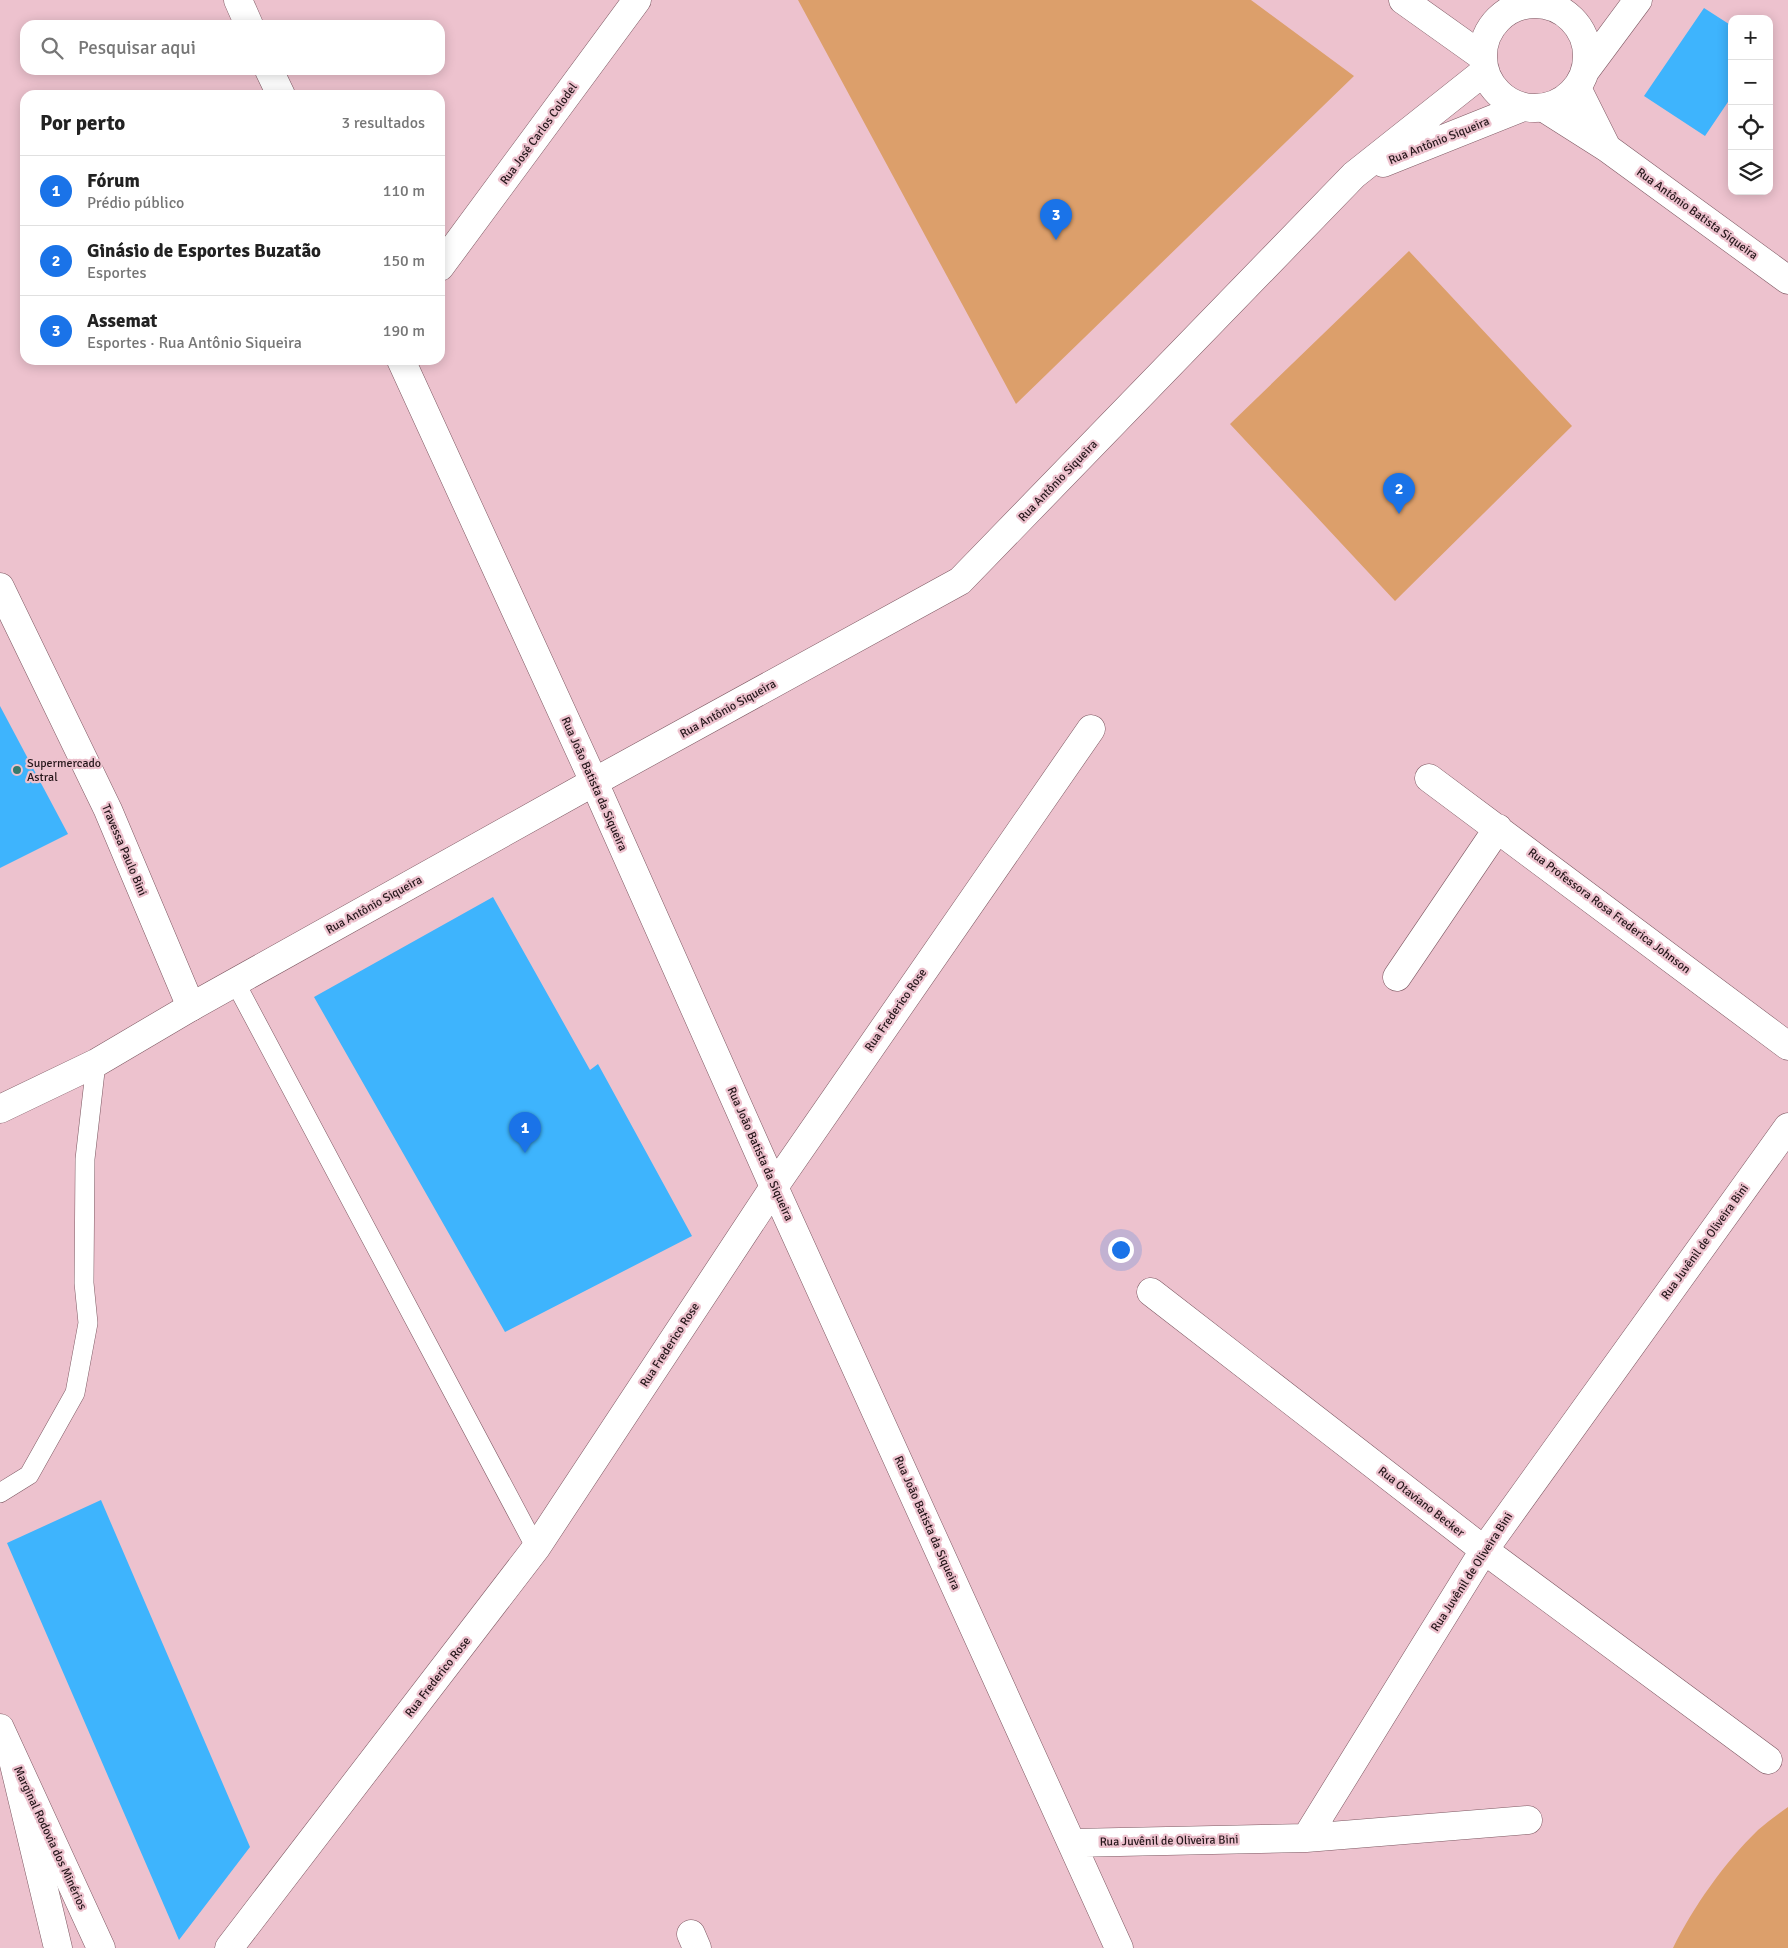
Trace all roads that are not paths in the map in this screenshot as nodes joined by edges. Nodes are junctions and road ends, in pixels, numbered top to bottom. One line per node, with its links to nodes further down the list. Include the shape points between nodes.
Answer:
1 (238, 0): 6 (street)
2 (637, 0): 14 (street, Rua José Carlos Colodel)
3 (1403, 0): 7 (street)
4 (1638, 0): 9 (street)
5 (1553, 2): 7 (street, via 1512,9 1500,17 1490,29 1485,43); 9 (street, via 1574,20 1584,35 1588,53)
6 (247, 20)
7 (1484, 64): 11 (street, via 1494,89 1508,101); 13 (street, Rua Antônio Siqueira)
8 (271, 75): 10 (street)
9 (1582, 79): 11 (street, via 1562,101); 12 (street)
10 (279, 90)
11 (1534, 108): 12 (street, Rua Antônio Batista Siqueira); 13 (street, Rua Antônio Siqueira)
12 (1607, 148): 15 (street, Rua Antônio Batista Siqueira)
13 (1354, 175): 20 (street, Rua Antônio Siqueira, via 960,582)
14 (445, 260)
15 (1788, 280)
16 (403, 365): 20 (street, Rua João Batista da Siqueira)
17 (0, 587): 24 (street, Travessa Paulo Bini, via 108,810)
18 (1091, 728): 29 (street, Rua Frederico Rose)
19 (1429, 778): 21 (street, Rua Professora Rosa Frederica Johnson)
20 (594, 782): 23 (street, Rua Antônio Siqueira); 29 (street, Rua João Batista da Siqueira)
21 (1498, 828): 22 (street); 25 (street, Rua Professora Rosa Frederica Johnson)
22 (1397, 977)
23 (235, 982): 24 (street, Rua Antônio Siqueira); 32 (lane)
24 (191, 1007): 26 (street, Rua Antônio Siqueira)
25 (1788, 1046)
26 (96, 1064): 27 (street, Rua Antônio Siqueira); 31 (lane, via 85,1159 84,1283 88,1323 76,1393 28,1475)
27 (0, 1109)
28 (1788, 1127): 33 (street, Rua Juvênil de Oliveira Bini)
29 (774, 1186): 32 (street, Rua Frederico Rose); 39 (street, Rua João Batista da Siqueira)
30 (1151, 1292): 33 (street, Rua Otaviano Becker)
31 (0, 1493)
32 (536, 1548): 42 (street, Rua Frederico Rose)
33 (1484, 1550): 36 (street, Rua Otaviano Becker); 38 (street, Rua Juvênil de Oliveira Bini)
34 (0, 1728): 35 (street, Marginal Rodovia dos Minérios)
35 (12, 1756): 40 (street); 41 (street, Marginal Rodovia dos Minérios)
36 (1768, 1760)
37 (1528, 1820): 38 (street)
38 (1306, 1838): 39 (street, Rua Juvênil de Oliveira Bini)
39 (1073, 1843): 43 (street, Rua João Batista da Siqueira)
40 (58, 1948)
41 (101, 1948)
42 (229, 1948)
43 (1119, 1948)

